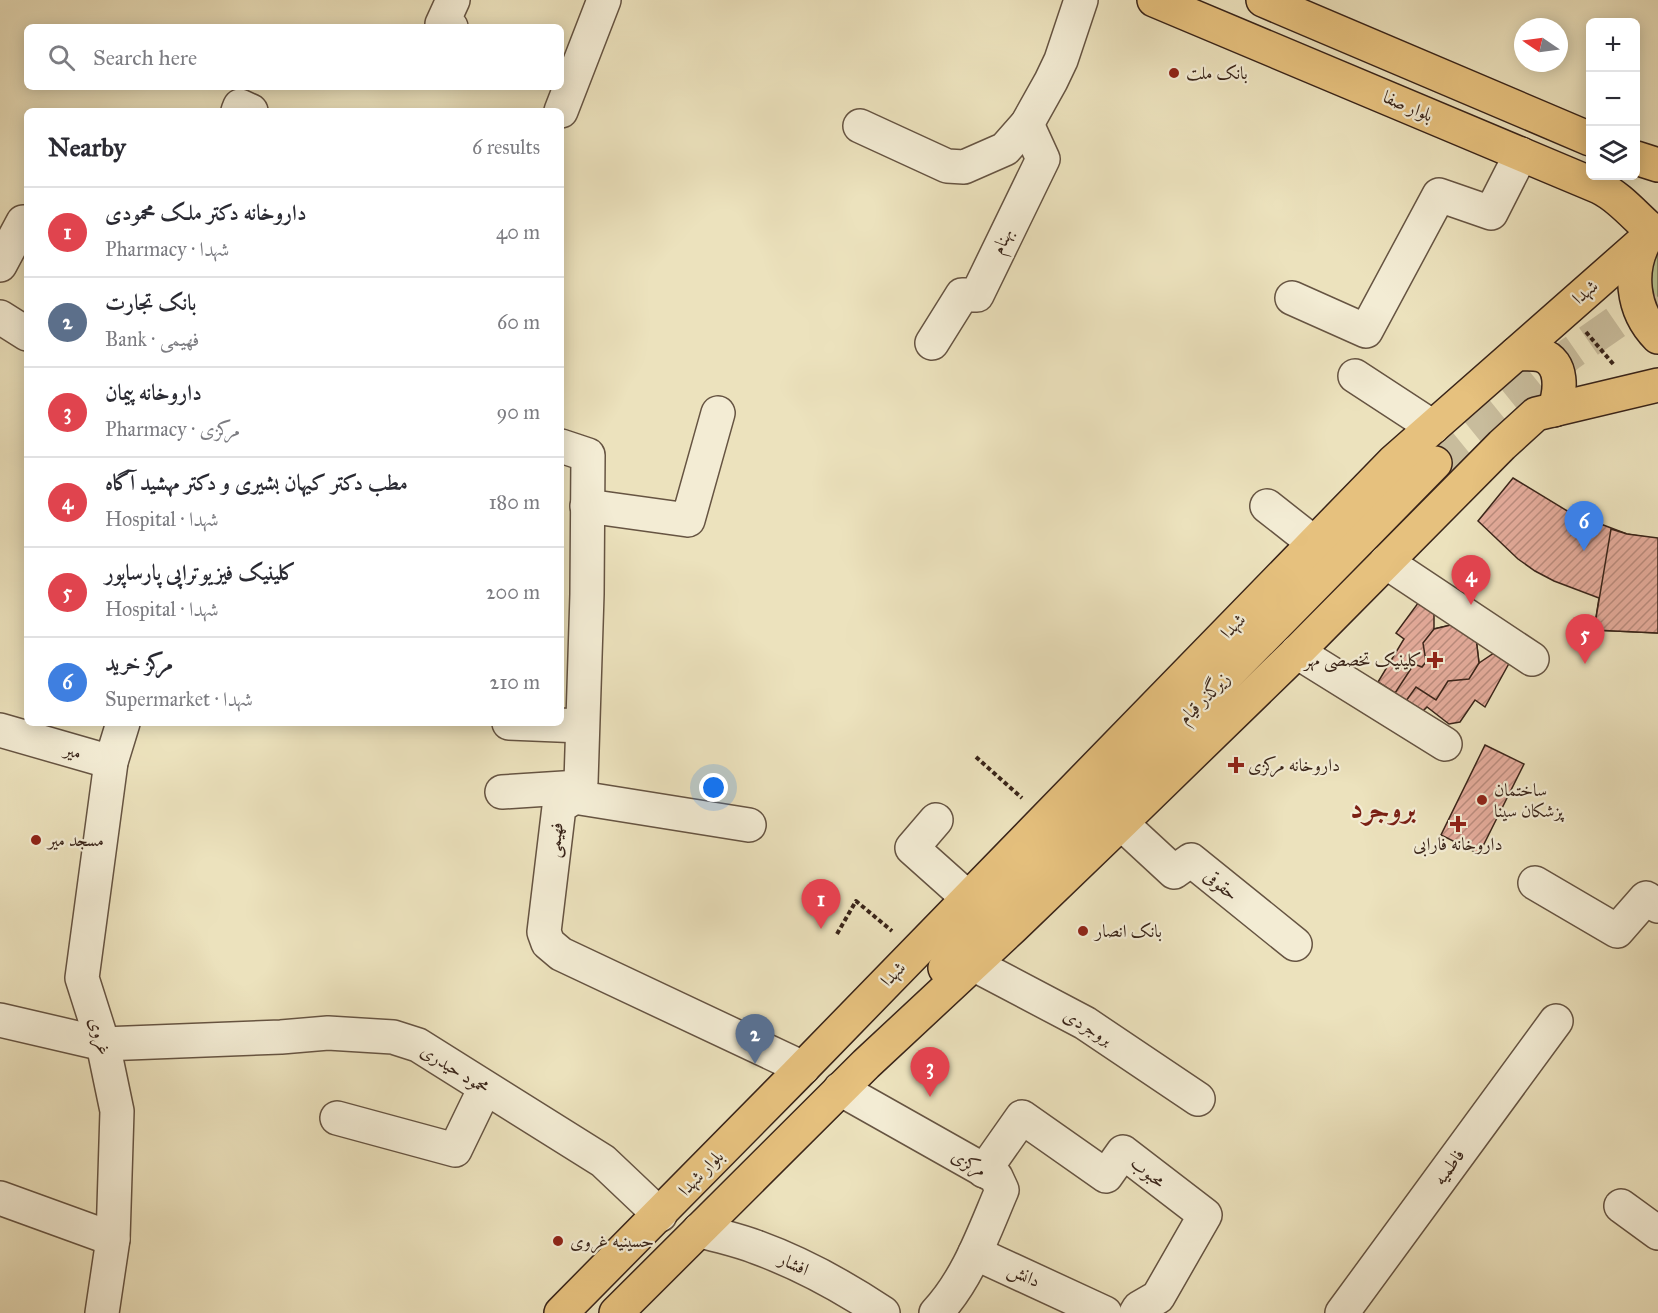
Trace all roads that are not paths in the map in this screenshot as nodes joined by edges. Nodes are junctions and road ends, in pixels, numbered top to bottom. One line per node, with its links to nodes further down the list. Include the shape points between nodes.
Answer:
1 (453, 0): 6 (street)
2 (604, 0): 7 (street)
3 (1081, 0): 9 (street, via 1061,60)
4 (1154, 0): 12 (main road, بلوار صفا)
5 (1263, 0): 11 (main road)
6 (442, 24)
7 (568, 71): 8 (street)
8 (562, 108)
9 (1028, 123): 10 (street, via 1005,149 964,167 947,166); 22 (street, بهنام, via 1043,159 977,295 962,295)
10 (860, 126)
11 (1586, 137)
12 (1521, 153): 16 (main road, بلوار صفا, via 1614,194); 18 (street, via 1491,213 1439,195 1366,332)
13 (1640, 160): 14 (main road)
14 (1658, 165)
15 (23, 222): 17 (street)
16 (1651, 231): 21 (main road, via 1635,273 1636,299 1645,321); 23 (main road, شهدا)
17 (0, 265)
18 (1292, 298)
19 (0, 317): 20 (street)
20 (24, 331)
21 (1658, 337)
22 (932, 343)
23 (1516, 354): 26 (main road, via 1542,356 1553,363 1560,382); 28 (main road, شهدا)
24 (1355, 376): 28 (street)
25 (1646, 388): 26 (main road)
26 (1554, 410): 34 (main road, via 1536,414)
27 (718, 413): 31 (street, via 688,520)
28 (1433, 427): 33 (main road, شهدا)
29 (564, 447): 31 (street, via 588,455)
30 (1435, 464): 52 (main road, زیرگذر قیام)
31 (587, 506): 39 (street)
32 (1267, 506): 33 (street)
33 (1314, 543): 49 (main road, شهدا)
34 (1386, 562): 35 (main road); 36 (street)
35 (1297, 652): 41 (street); 46 (main road)
36 (1532, 660)
37 (564, 725): 39 (street)
38 (122, 726): 42 (street)
39 (582, 726): 44 (street)
40 (0, 730): 42 (street, میر)
41 (1445, 744)
42 (111, 762): 56 (street, غروی, via 82,978)
43 (502, 792): 44 (street)
44 (577, 792): 47 (street); 57 (street, فهیمی, via 559,807 544,932 548,943 561,954)
45 (936, 820): 49 (street, via 912,848)
46 (1121, 823): 51 (street, حقوقی, via 1174,872 1191,860); 52 (main road)
47 (749, 825)
48 (1535, 883): 50 (street, via 1617,931)
49 (968, 898): 55 (main road, شهدا)
50 (1652, 902)
51 (1295, 944)
52 (974, 948): 55 (main road); 59 (main road); 60 (street, بروجردی)
53 (0, 1020): 56 (street, محمود حیدری)
54 (1556, 1021): 77 (street, فاطمیه)
55 (839, 1030): 57 (main road, بلوار شهدا)
56 (104, 1044): 58 (street, محمود حیدری, via 328,1033 393,1037 418,1045); 68 (street, غروی, via 117,1111)
57 (803, 1068): 65 (main road, بلوار شهدا)
58 (485, 1088): 61 (street, via 455,1150); 65 (street, محمود حیدری, via 603,1161)
59 (840, 1089): 62 (street, مرکزی); 66 (main road)
60 (1198, 1100)
61 (337, 1118)
62 (984, 1171): 69 (street, مرکزی, via 996,1178 1002,1190); 76 (street, محبوب, via 1022,1117 1106,1176 1123,1152 1205,1215 1158,1297)
63 (0, 1198): 68 (street)
64 (1621, 1206): 67 (street)
65 (660, 1215): 71 (main road, بلوار شهدا)
66 (699, 1230): 72 (main road); 73 (street, افشار, via 757,1247 811,1271)
67 (1658, 1233)
68 (113, 1239): 70 (street, غروی)
69 (975, 1253): 74 (street, مرکزی); 75 (street, دانش)
70 (102, 1313)
71 (561, 1313)
72 (616, 1313)
73 (883, 1313)
74 (936, 1313)
75 (1105, 1313)
76 (1136, 1313)
77 (1342, 1313)

